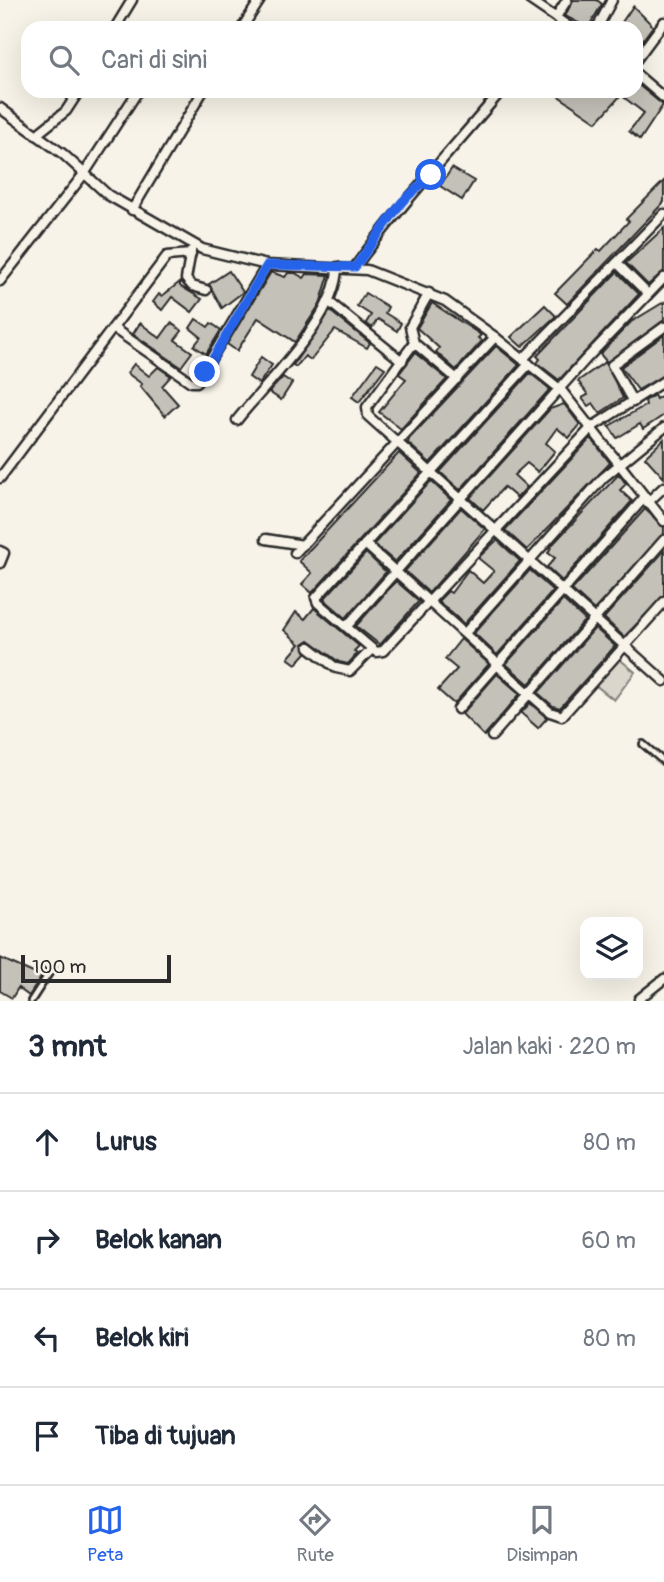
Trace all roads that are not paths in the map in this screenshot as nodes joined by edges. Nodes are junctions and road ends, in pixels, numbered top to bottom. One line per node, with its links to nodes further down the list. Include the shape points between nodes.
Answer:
1 (132, 0): 7 (street)
2 (260, 0): 8 (street)
3 (530, 0): 6 (street)
4 (567, 0): 6 (street)
5 (612, 0): 10 (street)
6 (556, 18): 9 (street)
7 (120, 21)
8 (246, 21)
9 (560, 21)
10 (601, 21)
11 (664, 22): 12 (street)
12 (643, 50)
13 (643, 80): 18 (street)
14 (74, 98): 20 (street, via 66,111)
15 (133, 98): 21 (street)
16 (199, 98): 22 (street)
17 (495, 98): 28 (street, via 431,175 402,202)
18 (664, 98)
19 (0, 108): 20 (street)
20 (36, 135): 21 (street)
21 (84, 174): 22 (street); 30 (street)
22 (132, 210): 24 (street)
23 (664, 214): 25 (street)
24 (192, 250): 26 (street); 31 (street, via 186,279); 36 (street, via 167,256)
25 (617, 263): 33 (street); 40 (street)
26 (267, 265): 27 (street); 36 (street, via 197,382)
27 (337, 267): 28 (street); 34 (street)
28 (355, 267): 32 (street)
29 (664, 278): 33 (street)
30 (0, 281)
31 (206, 290)
32 (429, 293): 37 (street); 38 (street, via 410,327)
33 (648, 294): 43 (street)
34 (328, 301): 39 (street); 45 (street, via 293,355)
35 (664, 327): 44 (street, via 612,365)
36 (113, 328): 51 (street)
37 (495, 337): 40 (street); 41 (street)
38 (414, 342): 39 (street); 41 (street)
39 (402, 361): 48 (street, via 366,407 368,416)
40 (526, 361): 43 (street); 50 (street)
41 (457, 379): 48 (street)
42 (664, 381): 44 (street)
43 (561, 390): 46 (street); 53 (street)
44 (633, 402): 46 (street)
45 (237, 420)
46 (592, 427): 49 (street); 56 (street)
47 (664, 428): 49 (street)
48 (400, 442): 50 (street); 60 (street)
49 (620, 464): 54 (street); 63 (street)
50 (432, 471): 53 (street); 59 (street)
51 (0, 478)
52 (664, 486): 54 (street)
53 (463, 499): 56 (street); 65 (street)
54 (645, 501): 55 (street); 66 (street)
55 (664, 521)
56 (496, 528): 63 (street); 67 (street)
57 (266, 539): 60 (street)
58 (664, 540): 69 (street)
59 (365, 544): 65 (street); 70 (street, via 316,598)
60 (303, 545): 62 (street)
61 (0, 551): 64 (street, via 4,554)
62 (295, 553)
63 (531, 561): 66 (street); 71 (street)
64 (0, 564)
65 (396, 573): 67 (street); 70 (street)
66 (562, 589): 69 (street); 75 (street)
67 (428, 601): 71 (street); 74 (street, via 381,653)
68 (664, 602): 72 (street)
69 (595, 618): 72 (street); 77 (street)
70 (347, 626): 74 (street)
71 (465, 633): 75 (street)
72 (625, 646): 76 (street); 77 (street, via 562,716)
73 (309, 647): 74 (street, via 337,668 350,671)
74 (372, 649)
75 (498, 664): 77 (street); 78 (street)
76 (664, 681)
77 (529, 694): 79 (street)
78 (458, 709)
79 (492, 736)
80 (643, 744): 81 (lane)
81 (664, 762)
82 (53, 967): 85 (lane)
83 (664, 979): 84 (street)
84 (639, 999)
85 (31, 1001)

